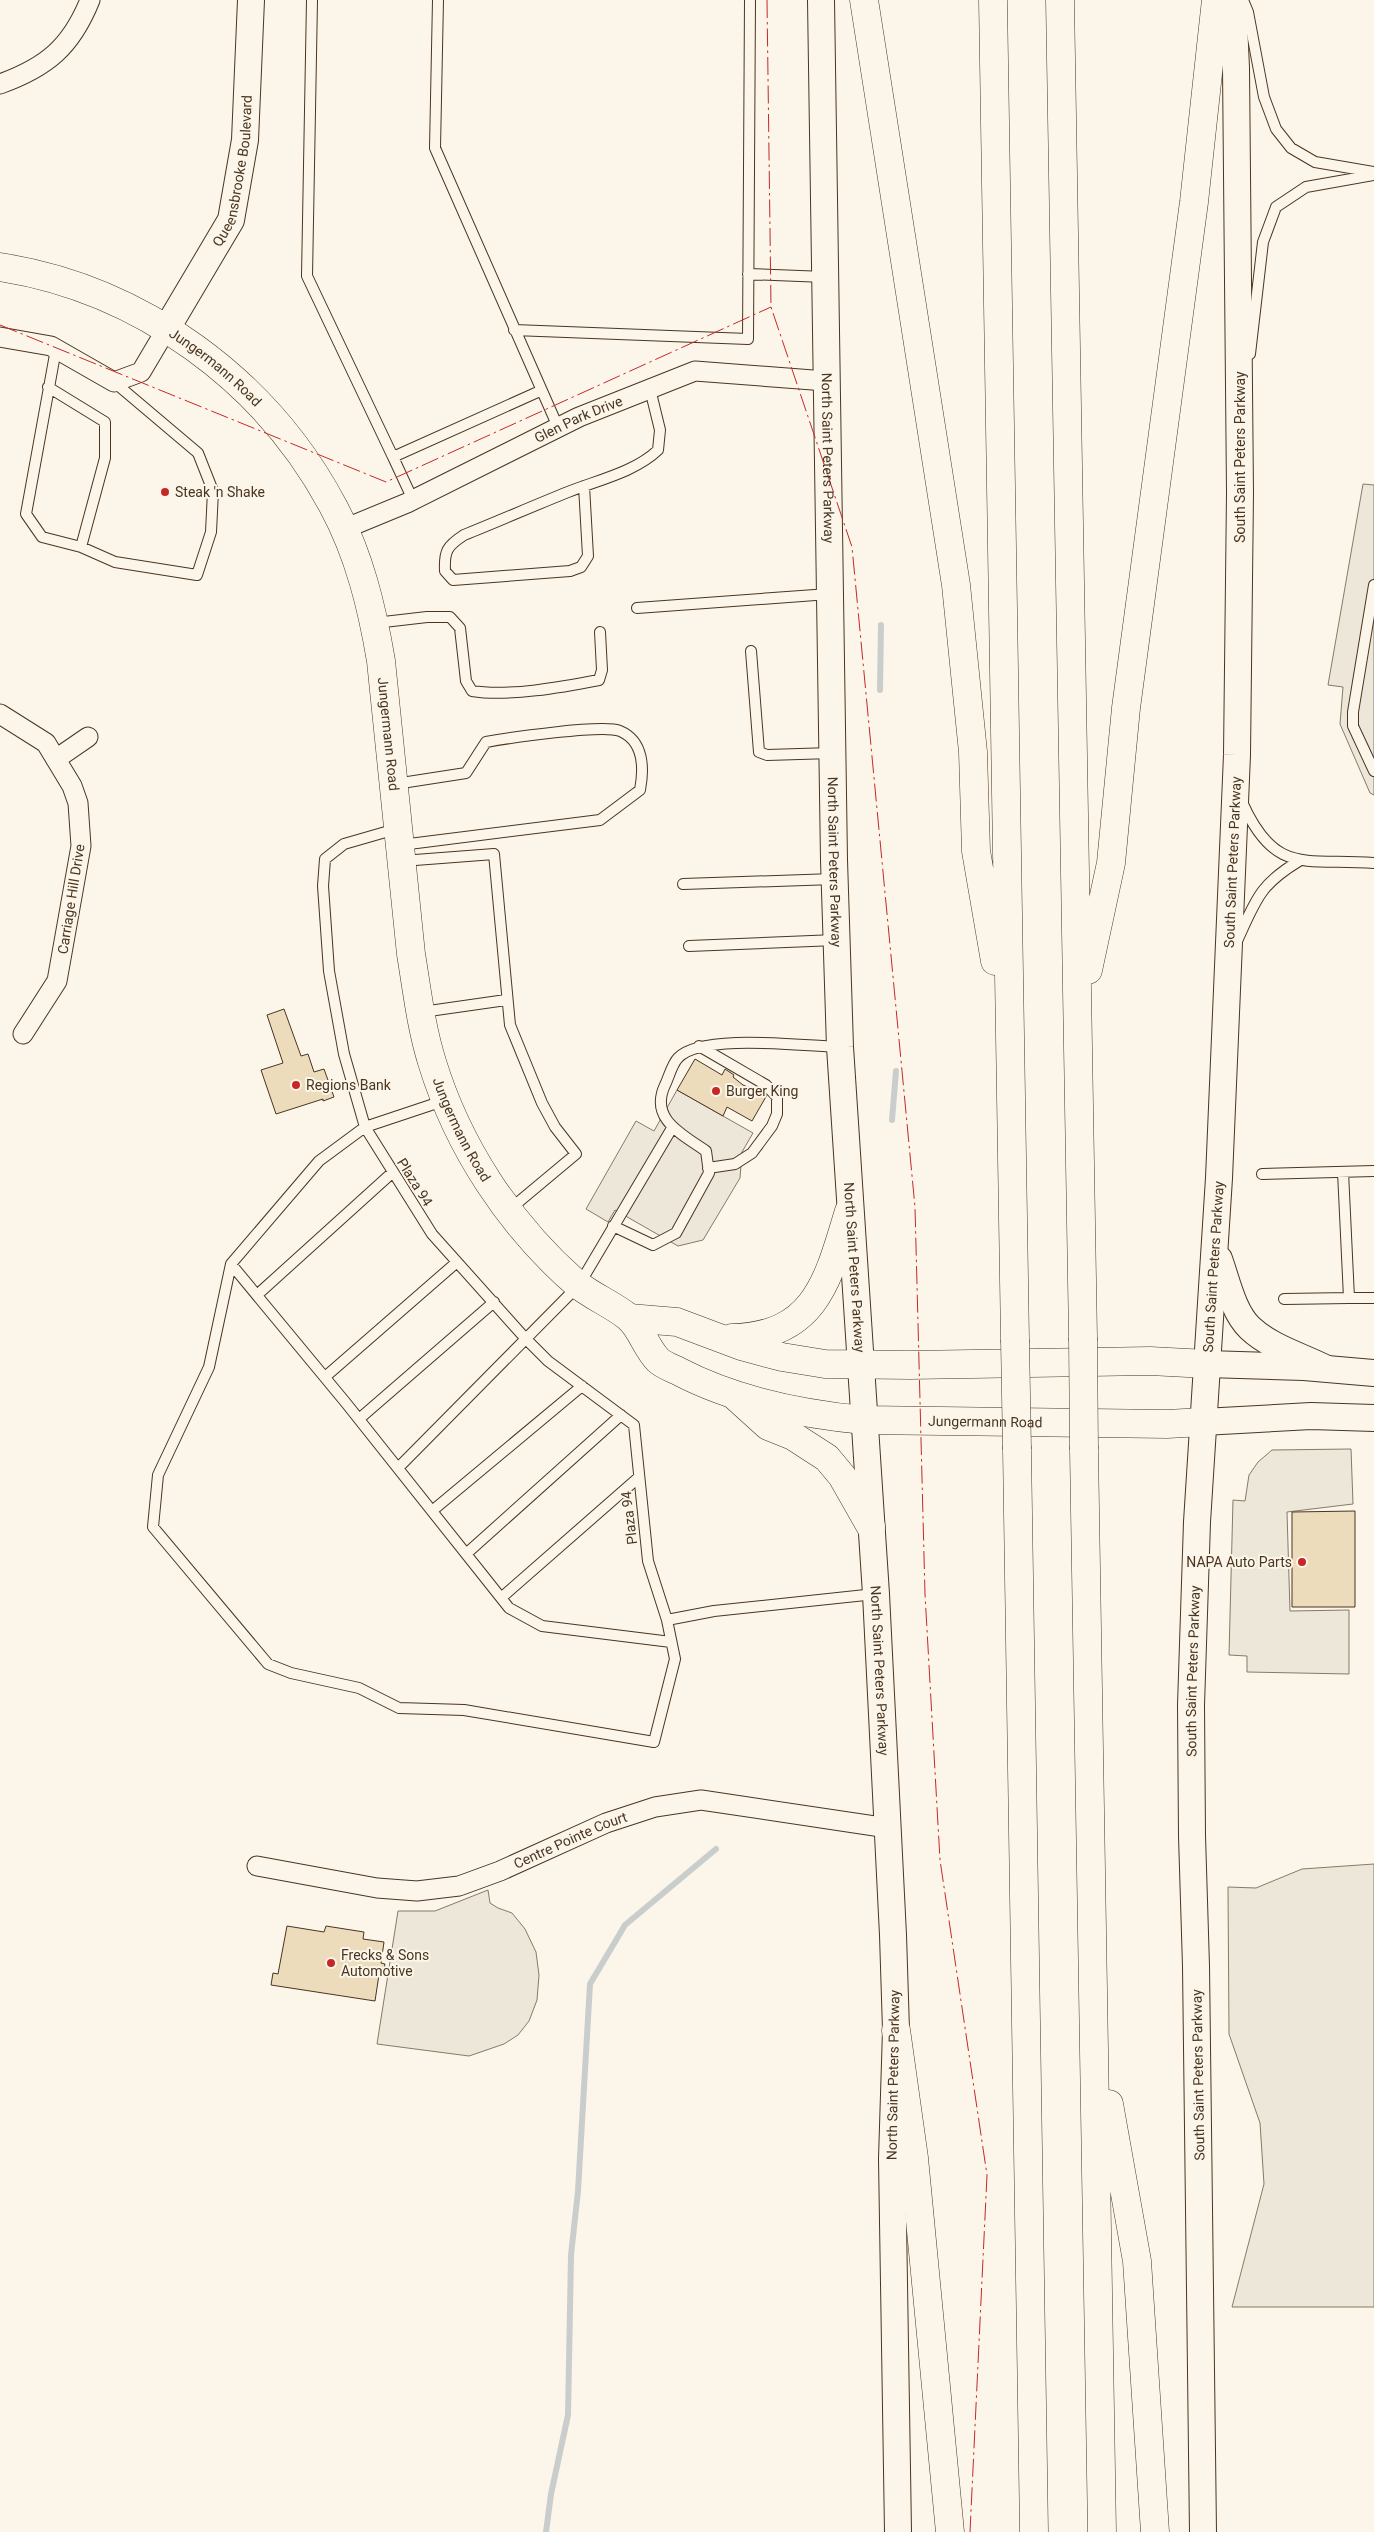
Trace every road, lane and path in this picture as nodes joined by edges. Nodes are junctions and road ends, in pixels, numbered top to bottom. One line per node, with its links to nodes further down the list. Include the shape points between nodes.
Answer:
1 (90, 0): 13 (street, via 80,25 58,52 28,74)
2 (251, 0): 19 (main road, Queensbrooke Boulevard, via 245,140 230,220)
3 (312, 0): 30 (lane, via 307,276)
4 (438, 0): 20 (lane, via 434,148)
5 (750, 0): 17 (lane)
6 (820, 0): 18 (main road, North Saint Peters Parkway)
7 (864, 0): 61 (main road, via 956,585 973,752 976,851)
8 (993, 0): 61 (main road)
9 (1060, 0): 58 (main road)
10 (1216, 0): 58 (main road, via 1194,202 1126,708 1111,863)
11 (1233, 0): 28 (main road, South Saint Peters Parkway)
12 (1243, 0): 14 (lane, via 1264,97 1276,129 1291,148 1315,162)
13 (0, 84)
14 (1374, 172)
15 (1374, 175): 28 (lane, via 1306,187 1276,207 1263,242)
16 (0, 267): 19 (main road, Jungermann Road, via 72,284)
17 (748, 274): 18 (lane); 20 (lane, via 748,339)
18 (825, 277): 23 (main road, North Saint Peters Parkway)
19 (167, 328): 24 (street, via 141,372); 33 (main road, Jungermann Road, via 256,399 307,462)
20 (514, 330): 27 (lane)
21 (0, 337): 22 (street)
22 (56, 349): 24 (street); 25 (lane)
23 (826, 381): 26 (street, Glen Park Drive, via 695,371); 36 (main road, North Saint Peters Parkway)
24 (114, 382): 34 (lane, via 198,454 213,491 210,532 197,575 115,562)
25 (48, 386): 34 (lane, via 105,422 105,458); 34 (lane, via 26,514 42,537)
26 (650, 389): 29 (street, Glen Park Drive); 31 (lane, via 660,430 658,450 646,462)
27 (540, 390): 29 (lane); 30 (lane)
28 (1240, 424): 47 (main road, South Saint Peters Parkway)
29 (558, 427): 32 (street, Glen Park Drive)
30 (393, 457): 32 (lane)
31 (584, 486): 31 (lane, via 458,539 444,554 445,571 453,580 474,580 570,571 581,567 588,556)
32 (414, 500): 33 (street, Glen Park Drive)
33 (344, 529): 38 (main road, Jungermann Road, via 365,584)
34 (81, 546)
35 (1374, 585): 45 (lane, via 1353,726)
36 (830, 594): 37 (lane); 43 (main road, North Saint Peters Parkway)
37 (637, 608)
38 (374, 623): 39 (lane, via 450,617 460,628 466,681 472,691 484,693 560,687 599,680 602,670); 46 (main road, Jungermann Road)
39 (600, 632)
40 (750, 650): 43 (lane, via 759,752 767,756)
41 (0, 714): 44 (street, Carriage Hill Drive, via 46,743)
42 (88, 737): 44 (street)
43 (833, 753): 51 (main road, North Saint Peters Parkway)
44 (56, 759): 59 (street, Carriage Hill Drive, via 78,803 81,846 57,981)
45 (1374, 771)
46 (394, 785): 48 (main road, Jungermann Road); 48 (lane, via 466,773 486,742 593,730 619,730 637,745 644,770 640,790 600,820)
47 (1236, 788): 49 (lane, via 1261,837 1276,852); 55 (main road, South Saint Peters Parkway)
48 (400, 845): 56 (lane, via 494,854); 57 (main road, Jungermann Road); 64 (lane, Plaza 94, via 344,844 325,859 323,886 329,971 344,1054)
49 (1299, 861): 50 (lane); 55 (lane, via 1265,885)
50 (1374, 863)
51 (835, 878): 52 (lane); 53 (main road, North Saint Peters Parkway)
52 (683, 884)
53 (837, 940): 54 (lane); 62 (main road, North Saint Peters Parkway)
54 (689, 946)
55 (1229, 957): 74 (main road, South Saint Peters Parkway)
56 (506, 1000): 57 (lane); 71 (lane, via 510,1025 532,1082 555,1127 576,1154)
57 (420, 1012): 63 (main road, Jungermann Road, via 432,1063)
58 (1078, 1015): 109 (main road, bridge)
59 (23, 1034)
60 (699, 1046): 62 (lane, via 725,1043); 65 (lane, via 678,1058 661,1093 659,1107); 66 (lane, via 766,1085 777,1097 777,1114 772,1126 752,1154 735,1164)
61 (1010, 1046): 113 (main road, bridge)
62 (840, 1047): 72 (main road, North Saint Peters Parkway)
63 (446, 1100): 64 (lane); 71 (main road, Jungermann Road, via 484,1174)
64 (365, 1128): 68 (lane, Plaza 94); 76 (lane, via 320,1161)
65 (672, 1128): 66 (lane, via 706,1151); 73 (lane)
66 (708, 1168): 73 (lane, via 709,1173 676,1233 653,1246)
67 (1374, 1171): 69 (lane)
68 (393, 1172): 75 (lane, Plaza 94, via 432,1234); 78 (lane)
69 (1343, 1172): 70 (lane); 79 (lane)
70 (1262, 1174)
71 (508, 1211): 77 (main road, Jungermann Road, via 537,1246)
72 (849, 1212): 85 (main road, via 826,1281 797,1320 776,1331 753,1337); 86 (main road, North Saint Peters Parkway)
73 (614, 1226): 77 (lane)
74 (1215, 1246): 87 (main road, South Saint Peters Parkway); 88 (main road, via 1236,1306 1249,1327 1264,1339)
75 (457, 1262): 82 (lane, Plaza 94); 90 (lane)
76 (231, 1264): 78 (lane); 106 (lane, Plaza 94, via 210,1367 158,1475 153,1527 268,1664 291,1673 359,1688 399,1708 464,1710 654,1742 674,1659)
77 (578, 1285): 83 (main road, Jungermann Road); 84 (lane)
78 (257, 1295): 90 (lane)
79 (1349, 1298): 80 (lane); 81 (lane)
80 (1374, 1298)
81 (1284, 1299)
82 (494, 1302): 84 (lane, Plaza 94); 95 (lane)
83 (629, 1318): 85 (main road, Jungermann Road, via 677,1322); 92 (main road, Jungermann Road, via 659,1361)
84 (525, 1338): 91 (lane, Plaza 94, via 548,1361); 98 (lane)
85 (717, 1338): 86 (main road, Jungermann Road, via 782,1357 825,1364)
86 (860, 1364): 87 (main road, Jungermann Road, via 1150,1361); 96 (main road, North Saint Peters Parkway)
87 (1207, 1364): 88 (main road, Jungermann Road); 97 (main road, South Saint Peters Parkway)
88 (1325, 1368): 89 (main road, Jungermann Road)
89 (1374, 1373)
90 (325, 1377): 95 (lane)
91 (582, 1386): 93 (lane, Plaza 94); 100 (lane)
92 (731, 1393): 96 (main road, Jungermann Road, via 808,1413); 101 (main road, via 768,1426 793,1436 827,1458 842,1476)
93 (621, 1415): 99 (lane, Plaza 94, via 634,1425); 102 (lane)
94 (1374, 1418): 97 (main road, Jungermann Road, via 1311,1416)
95 (359, 1419): 98 (lane)
96 (864, 1420): 97 (main road, Jungermann Road); 101 (main road, North Saint Peters Parkway)
97 (1203, 1422): 116 (main road, South Saint Peters Parkway, via 1191,1705)
98 (398, 1468): 100 (lane)
99 (638, 1478): 104 (lane); 105 (lane, Plaza 94, via 648,1560)
100 (432, 1511): 102 (lane)
101 (871, 1527): 103 (main road, North Saint Peters Parkway)
102 (466, 1554): 104 (lane)
103 (876, 1594): 105 (lane, via 714,1611); 107 (main road, North Saint Peters Parkway)
104 (501, 1598): 106 (lane, via 508,1608 542,1626)
105 (667, 1620): 106 (lane, Plaza 94)
106 (671, 1642)
107 (888, 1828): 108 (street, Centre Pointe Court, via 701,1800 656,1807 606,1823 459,1886 417,1892); 110 (main road, North Saint Peters Parkway)
108 (257, 1866)
109 (1094, 2026): 114 (main road); 115 (main road, via 1137,2261)
110 (896, 2030): 111 (main road, North Saint Peters Parkway, via 892,2159); 112 (main road, via 914,2158)
111 (898, 2532)
112 (950, 2532)
113 (1034, 2532)
114 (1102, 2532)
115 (1155, 2532)
116 (1202, 2532)

